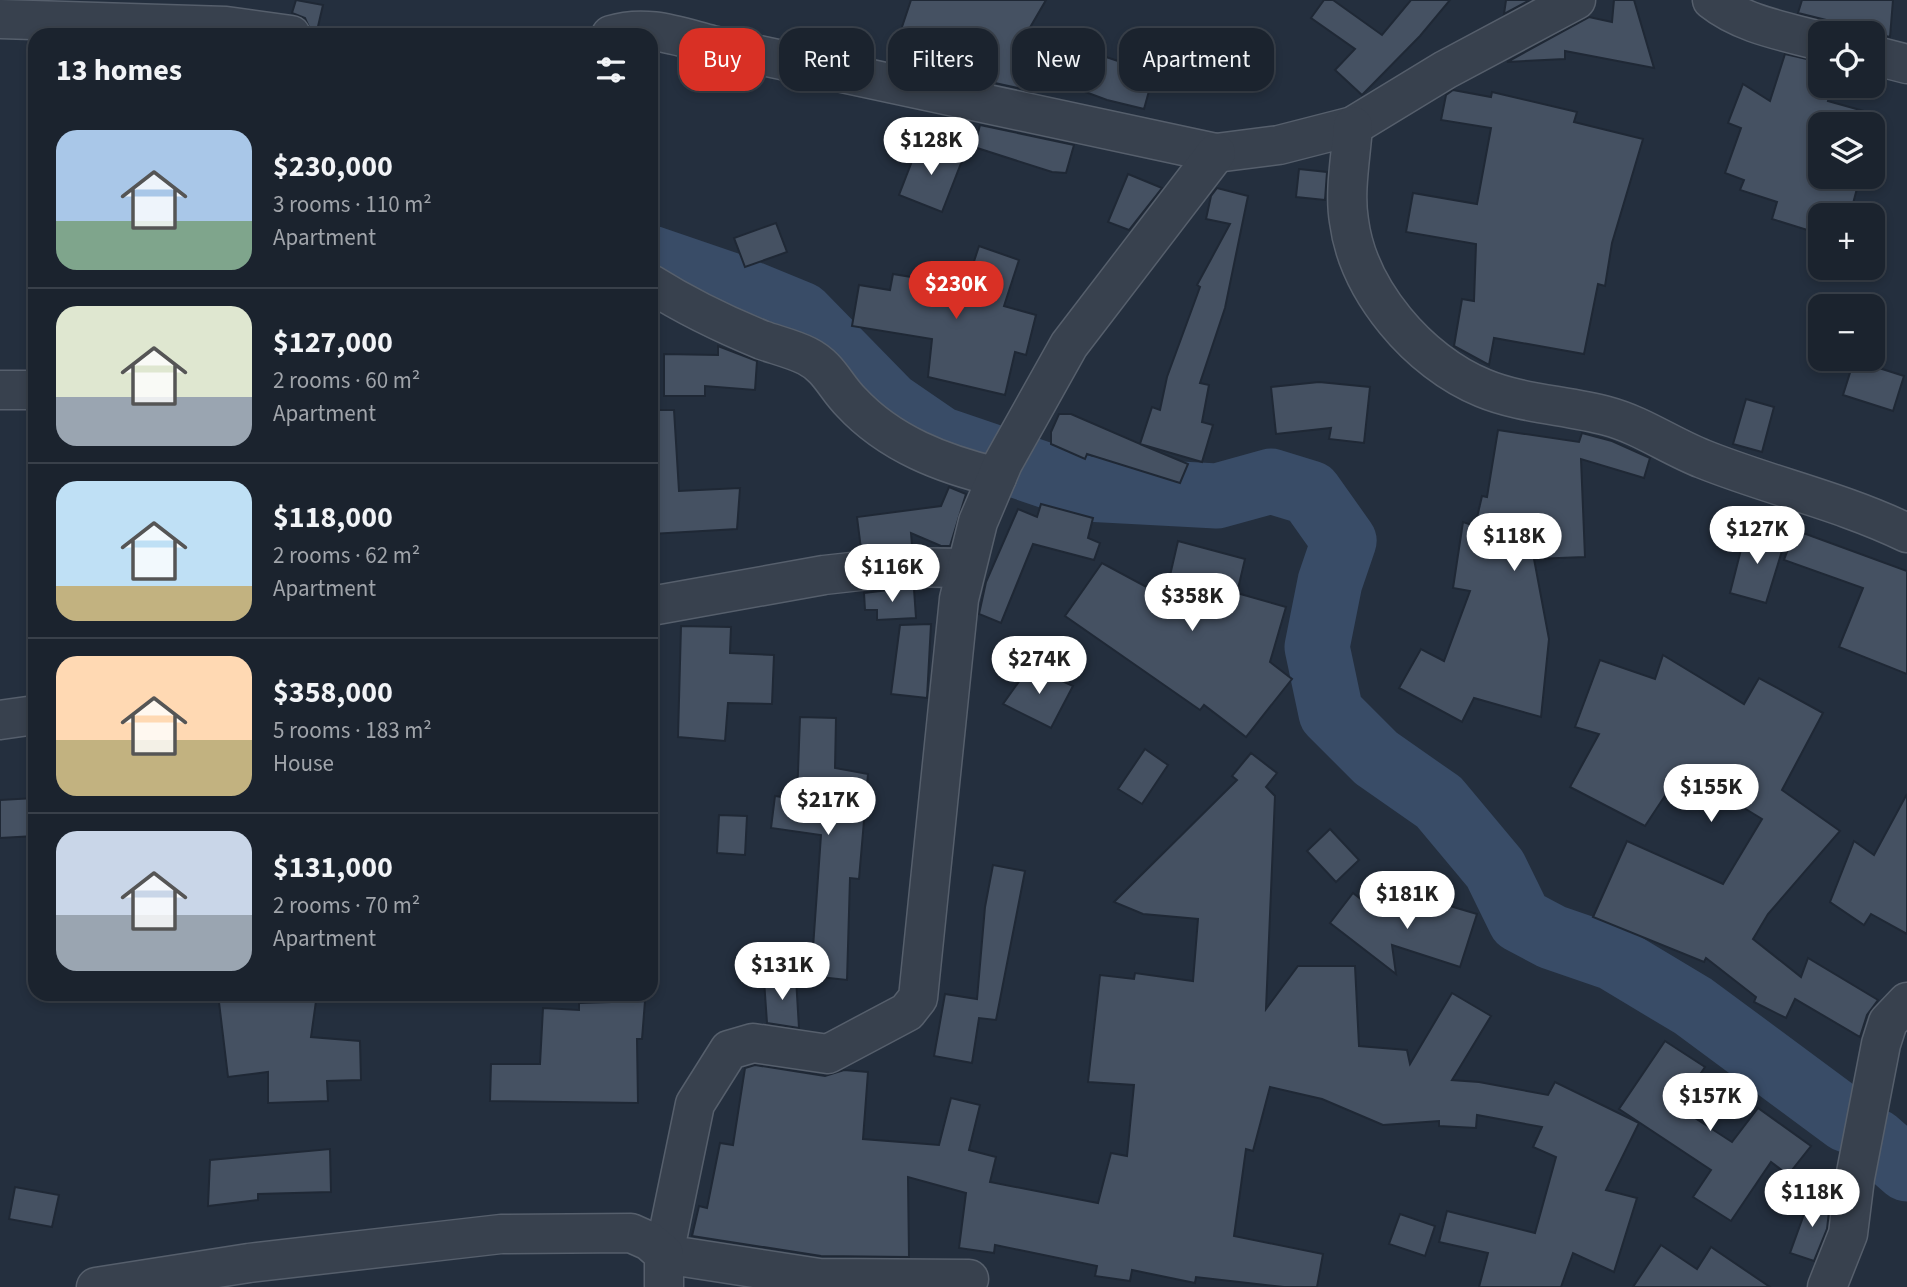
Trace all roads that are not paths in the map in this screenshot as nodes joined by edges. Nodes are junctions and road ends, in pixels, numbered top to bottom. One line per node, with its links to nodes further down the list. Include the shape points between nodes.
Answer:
1 (1576, 0): 9 (street)
2 (1712, 0): 6 (street, via 1759,25)
3 (0, 19): 4 (street)
4 (240, 28)
5 (658, 31): 10 (street)
6 (1808, 38)
7 (1885, 58): 8 (street)
8 (1907, 64)
9 (1353, 126): 10 (street, via 1279,145); 15 (street, via 1348,220 1357,252 1375,291 1413,344 1445,370 1485,389 1608,416 1704,460 1847,507)
10 (1216, 153): 14 (street, via 1069,345)
11 (660, 299): 14 (street, via 807,356 827,369 850,402 899,440 949,466)
12 (0, 390): 13 (street)
13 (28, 390)
14 (997, 477): 16 (street)
15 (1907, 533)
16 (965, 568): 17 (street, via 895,567 824,575); 21 (street, via 945,715 918,998 907,1012 828,1054 753,1043 729,1050 695,1104)
17 (658, 605)
18 (28, 716): 19 (street)
19 (0, 720)
20 (1907, 1002): 24 (street, via 1888,1022 1881,1044 1848,1234)
21 (664, 1270): 22 (street); 23 (street, via 649,1241 631,1233 501,1234 249,1263)
22 (970, 1279)
23 (96, 1287)
24 (1827, 1287)

